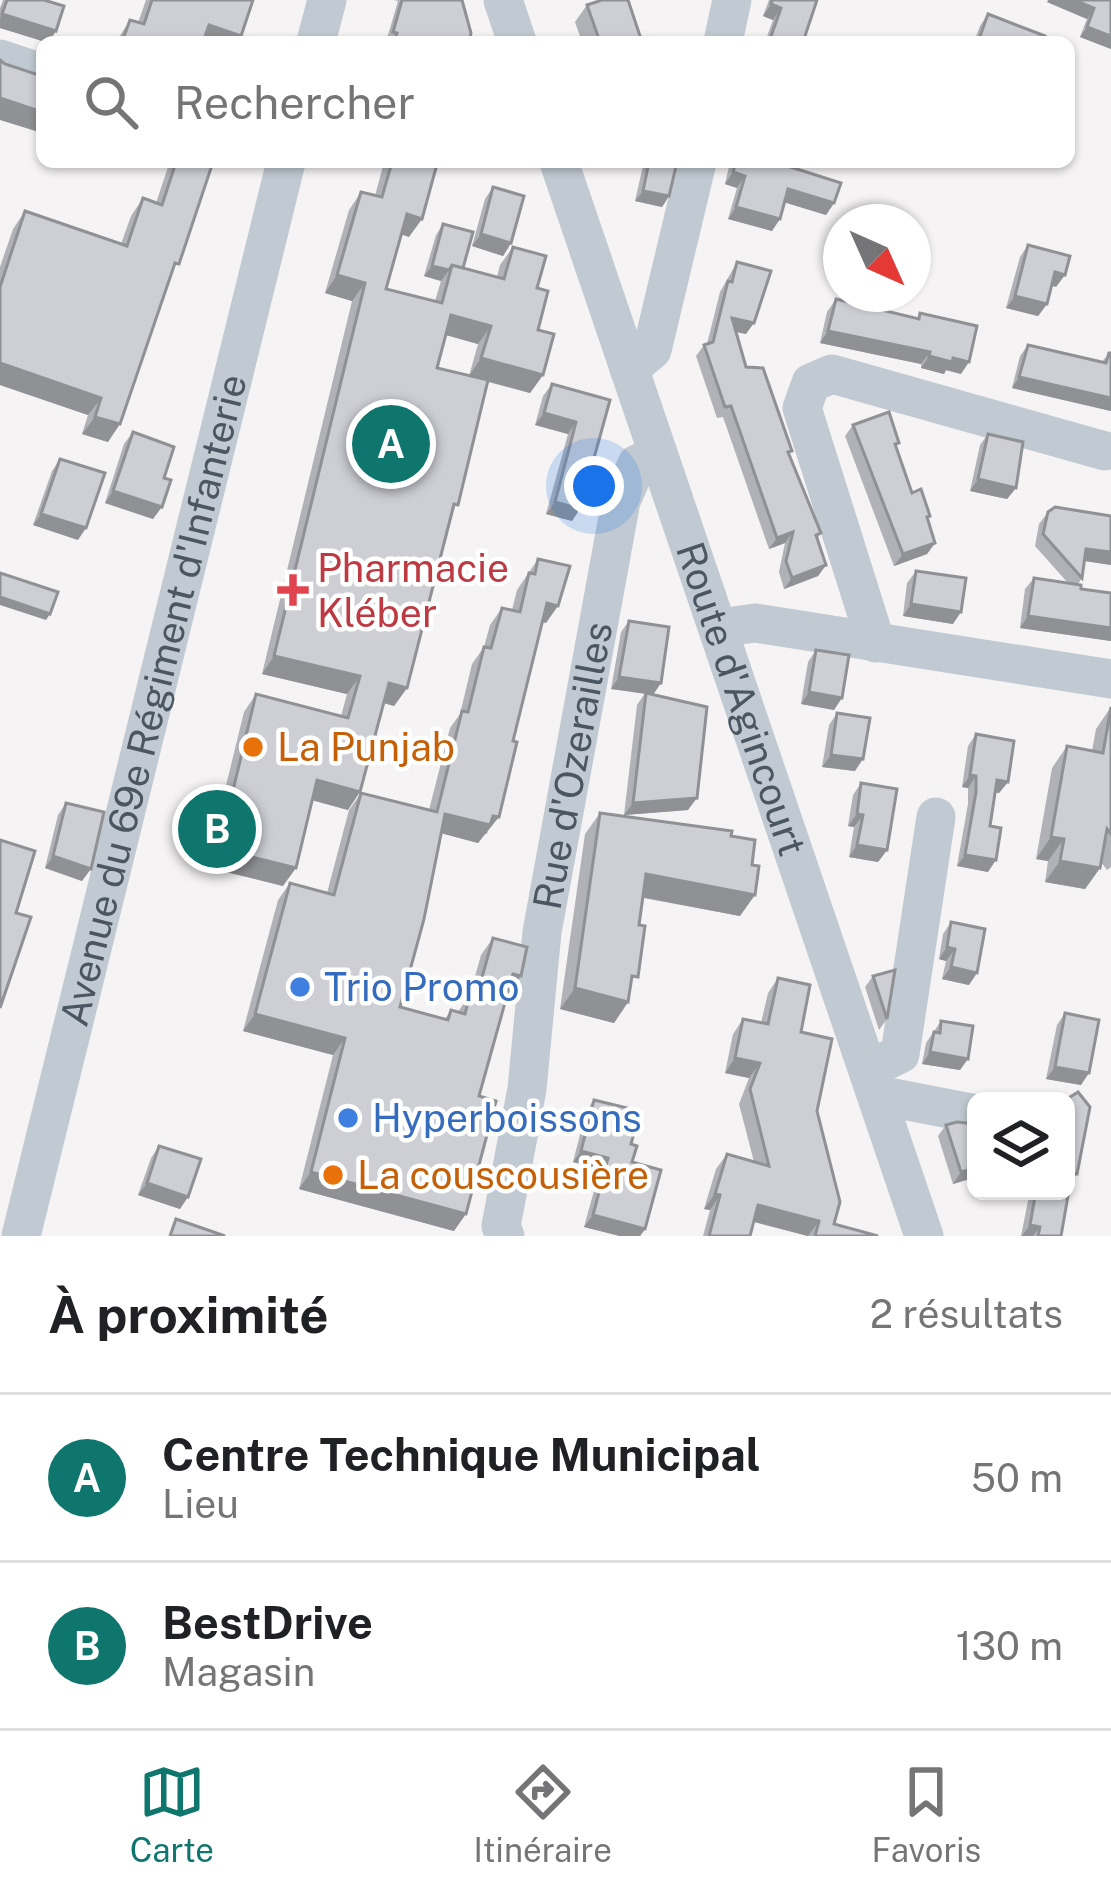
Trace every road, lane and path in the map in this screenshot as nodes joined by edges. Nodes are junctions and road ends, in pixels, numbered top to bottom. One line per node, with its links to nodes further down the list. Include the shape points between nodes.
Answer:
1 (327, 0): 4 (street)
2 (503, 0): 5 (street)
3 (732, 0): 6 (street)
4 (318, 36)
5 (516, 36)
6 (725, 36)
7 (0, 59): 8 (street)
8 (36, 72)
9 (285, 168): 21 (street, Avenue du 69e Régiment d'Infanterie)
10 (561, 168): 12 (street, Route d'Agincourt)
11 (696, 168): 12 (street, via 652,350)
12 (629, 369): 14 (street, Route d'Agincourt)
13 (1105, 451): 16 (street, via 832,374 811,383 802,408)
14 (658, 454): 15 (street, Route d'Agincourt); 22 (street, Rue d'Ozerailles, via 637,464 621,501 542,932)
15 (718, 628): 16 (street, via 755,623); 19 (street, Route d'Agincourt)
16 (876, 643): 17 (street)
17 (1111, 680)
18 (936, 817): 19 (street, via 900,1054)
19 (875, 1085): 20 (street, via 893,1098); 23 (street, Route d'Agincourt)
20 (967, 1112)
21 (21, 1236)
22 (505, 1236)
23 (924, 1236)

